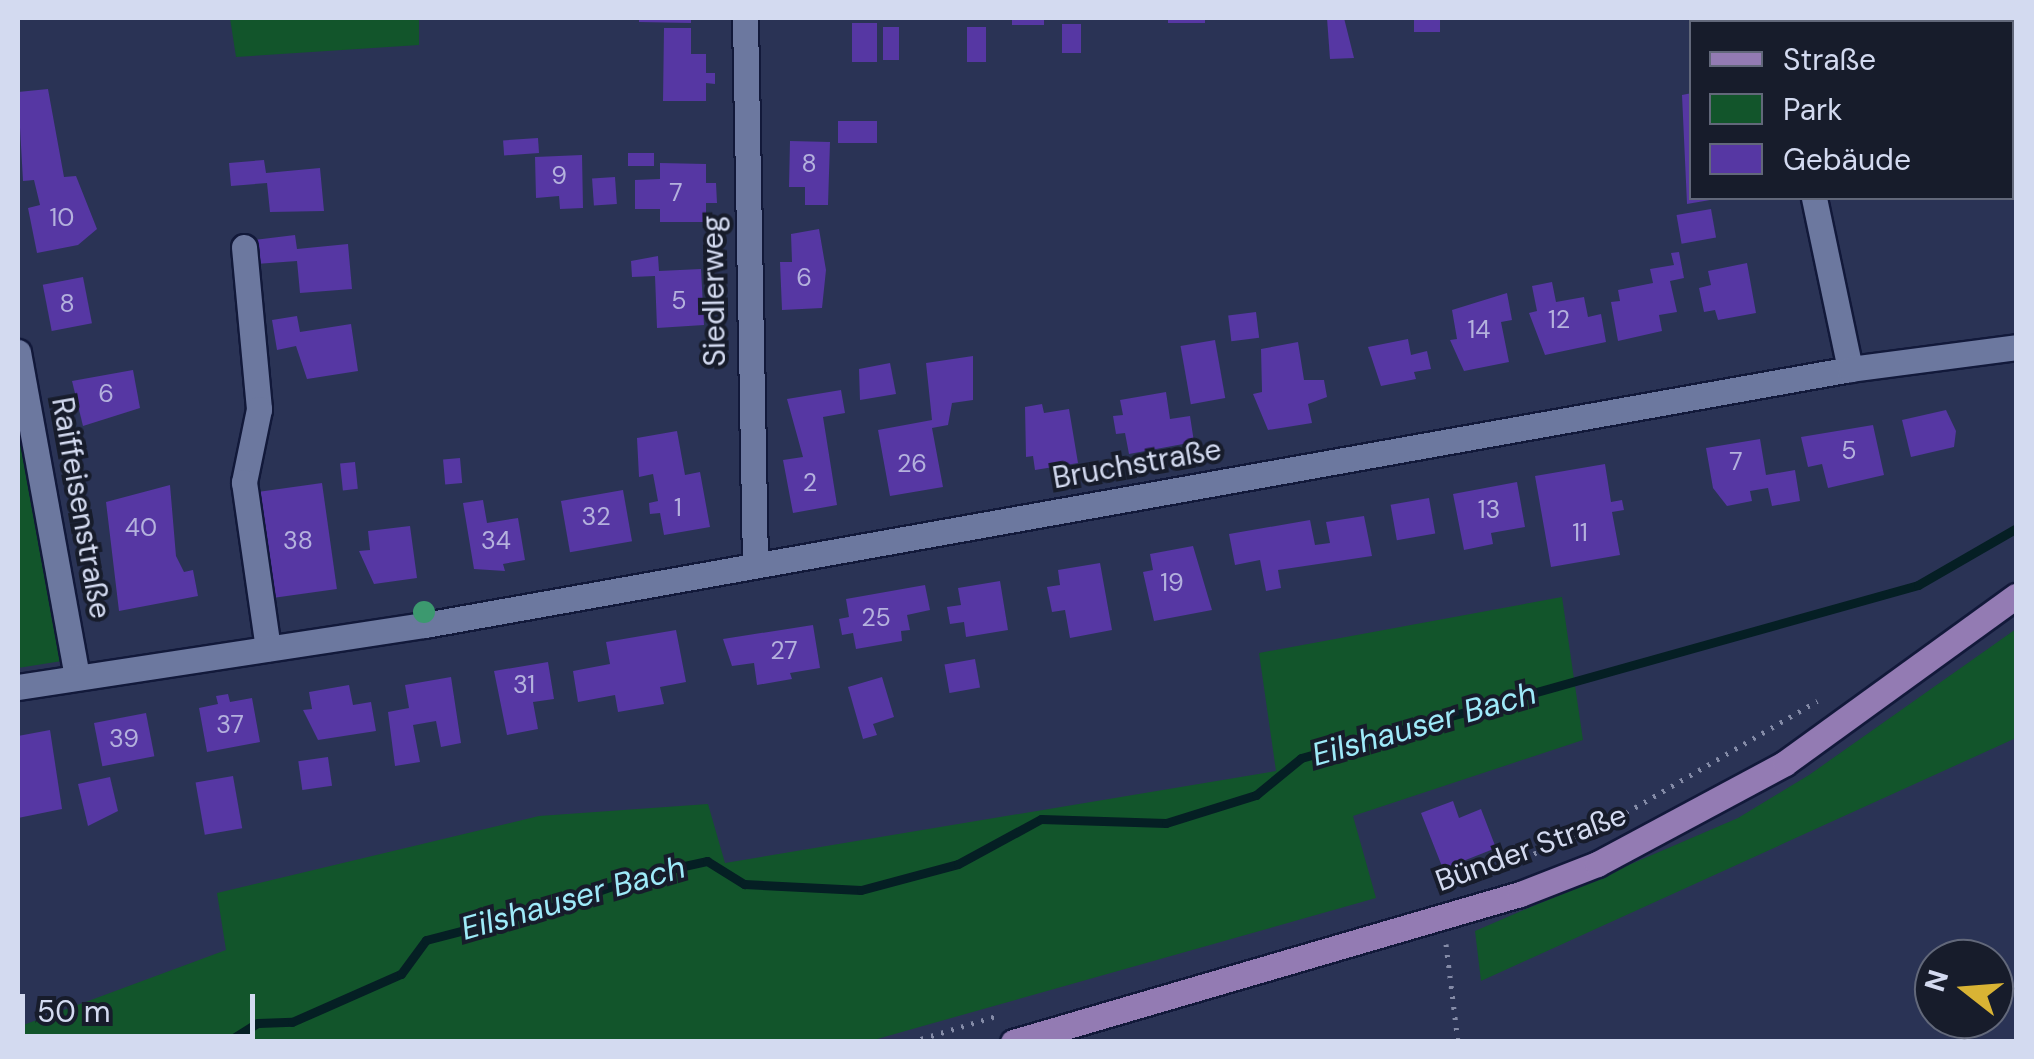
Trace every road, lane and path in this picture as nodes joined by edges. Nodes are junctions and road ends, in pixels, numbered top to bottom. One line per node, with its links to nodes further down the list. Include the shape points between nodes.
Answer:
1 (744, 18): 7 (street, Siedlerweg)
2 (1814, 200): 6 (street)
3 (244, 246): 9 (street, via 259,409 244,482)
4 (2016, 346): 6 (street, Bruchstraße)
5 (18, 352): 10 (street, Raiffeisenstraße)
6 (1850, 369): 7 (street, Bruchstraße)
7 (755, 562): 9 (street, Bruchstraße)
8 (2016, 596): 14 (main road, Bünder Straße, via 1785,762 1681,824 1520,894)
9 (268, 648): 10 (street, Bruchstraße)
10 (78, 677): 11 (street, Bruchstraße)
11 (18, 688)
12 (1829, 694): 13 (path, via 1617,818)
13 (1489, 871)
14 (1439, 917): 17 (main road, Bünder Straße); 18 (path, via 1454,975)
15 (1004, 1014): 16 (path)
16 (912, 1042)
17 (1013, 1042)
18 (1458, 1042)

